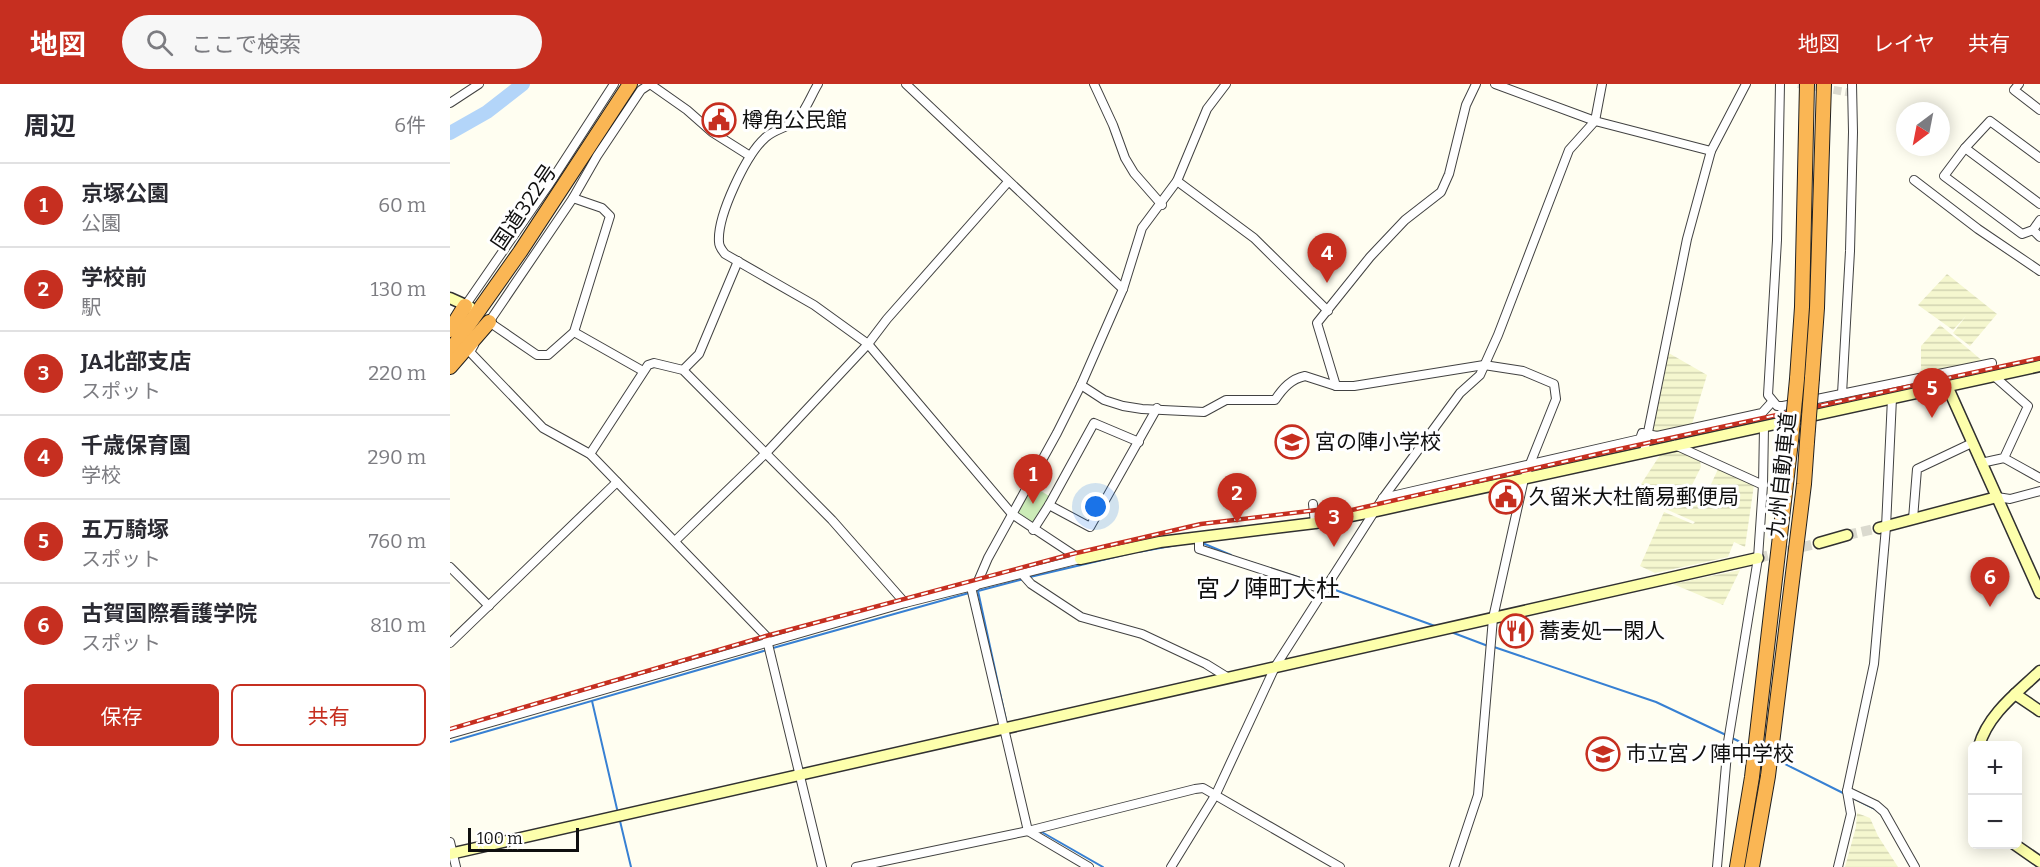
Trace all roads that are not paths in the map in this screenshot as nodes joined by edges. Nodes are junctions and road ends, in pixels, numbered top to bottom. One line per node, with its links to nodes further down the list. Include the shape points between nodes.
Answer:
1 (479, 84): 19 (street)
2 (614, 84): 39 (street)
3 (630, 84): 45 (highway, 国道322号)
4 (650, 84): 24 (street); 29 (street, via 641,90)
5 (818, 84): 24 (street, via 800,116 767,136)
6 (906, 84): 28 (street)
7 (1094, 84): 31 (street, via 1125,158)
8 (1226, 84): 27 (street, via 1207,109)
9 (1476, 84): 40 (street, via 1466,105 1441,192 1405,220)
10 (1495, 84): 21 (street)
11 (1602, 84): 21 (street)
12 (1746, 84): 23 (street)
13 (1780, 84): 60 (street, via 1778,240 1768,395)
14 (1807, 84): 128 (highway, 九州自動車道, bridge, via 1797,379 1753,766)
15 (1824, 84): 129 (highway, 九州自動車道, bridge, via 1817,308 1807,442 1769,765)
16 (1857, 84): 18 (street)
17 (2019, 84): 20 (street, via 2014,90)
18 (1852, 88): 58 (street, via 1851,251)
19 (450, 103)
20 (2040, 110)
21 (1595, 121): 23 (street); 48 (street, via 1569,150)
22 (1965, 148): 25 (street, via 1990,121); 30 (street); 33 (street, via 1944,176 2022,234)
23 (1711, 152): 63 (street, via 1687,239)
24 (750, 156): 35 (street, via 727,203 719,235 725,254)
25 (2040, 158)
26 (1914, 180): 36 (street)
27 (1177, 181): 31 (street); 40 (street, via 1254,238)
28 (1008, 182): 37 (street); 44 (street)
29 (573, 198): 41 (street); 43 (street, via 602,208 610,216)
30 (2040, 204)
31 (1162, 205): 37 (street, via 1142,228)
32 (2040, 220): 33 (street)
33 (2033, 230): 34 (street)
34 (2040, 237)
35 (738, 261): 44 (street, via 814,305); 51 (street, via 699,354)
36 (2040, 271)
37 (1123, 289): 55 (street)
38 (450, 298): 39 (street)
39 (468, 306): 42 (highway)
40 (1328, 311): 56 (street, via 1317,323)
41 (488, 320): 43 (street, via 537,355 548,356); 46 (street); 50 (highway)
42 (450, 330)
43 (574, 332): 52 (street)
44 (868, 345): 68 (street); 83 (street)
45 (450, 351)
46 (470, 352): 53 (street); 69 (street, via 543,428)
47 (1992, 363): 58 (street)
48 (1484, 364): 56 (street); 71 (street, via 1523,371 1554,384 1556,399); 79 (street, via 1480,375 1460,393)
49 (2040, 366): 54 (street)
50 (450, 367)
51 (683, 370): 52 (street, via 654,363); 68 (street)
52 (644, 371): 69 (street)
53 (450, 376)
54 (1994, 376): 57 (street); 70 (street, via 2028,406)
55 (1081, 385): 61 (street, via 1104,400 1123,406); 83 (street)
56 (1336, 386): 61 (street, via 1305,376 1282,389 1275,400 1226,400 1204,412)
57 (1948, 388): 59 (street); 65 (street)
58 (1842, 394): 60 (street, via 1783,406)
59 (1892, 398): 62 (street); 86 (street)
60 (1772, 402): 63 (street, via 1762,413 1657,436)
61 (1157, 408): 64 (street)
62 (1764, 427): 66 (street); 76 (street)
63 (1647, 434): 67 (street); 71 (street, via 1642,434 1640,440)
64 (1139, 441): 81 (street, via 1094,423); 81 (street, via 1090,527)
65 (1972, 443): 72 (street); 84 (street, via 1917,469)
66 (1675, 445): 67 (street); 76 (street)
67 (1644, 452): 74 (street)
68 (766, 453): 90 (street); 99 (street)
69 (590, 454): 75 (street)
70 (2004, 458): 72 (street); 73 (street)
71 (1531, 463): 74 (street); 79 (street)
72 (1981, 463): 78 (street)
73 (2040, 478)
74 (1524, 479): 82 (street); 101 (street)
75 (617, 482): 90 (street); 100 (street)
76 (1763, 485): 92 (street)
77 (2040, 491): 78 (street, via 2010,499)
78 (1997, 497): 84 (street); 98 (street)
79 (1383, 498): 82 (street)
80 (1313, 504): 85 (street)
81 (1049, 505): 87 (street)
82 (1376, 511): 85 (street); 97 (street)
83 (1012, 514): 87 (street); 96 (street)
84 (1913, 519): 86 (street)
85 (1315, 523): 89 (street)
86 (1882, 527): 113 (street, via 1874,663)
87 (1033, 530): 93 (street)
88 (1847, 535): 91 (street)
89 (1199, 537): 93 (street); 97 (street, via 1199,549)
90 (675, 541): 102 (street)
91 (1819, 543)
92 (1758, 558): 101 (street); 127 (street, via 1728,742)
93 (1080, 559): 95 (street)
94 (450, 567): 100 (street)
95 (1023, 574): 96 (street); 106 (street, via 1030,584 1081,617 1142,634)
96 (973, 586): 99 (street); 109 (street)
97 (1325, 590): 104 (street)
98 (2040, 593)
99 (905, 603): 102 (street)
100 (489, 606): 103 (street)
101 (1492, 618): 104 (street); 126 (street, via 1478,795)
102 (768, 641): 110 (street); 112 (street)
103 (450, 643)
104 (1275, 667): 106 (street); 114 (street)
105 (2040, 671): 107 (street)
106 (1227, 678): 109 (street)
107 (2015, 694): 108 (street); 111 (street, via 1989,724)
108 (2040, 711)
109 (1004, 729): 112 (street); 115 (street)
110 (450, 734)
111 (1981, 741)
112 (799, 775): 117 (street); 121 (street)
113 (1847, 791): 130 (street, via 1851,814); 131 (street, via 1884,812)
114 (1216, 794): 115 (street, via 1195,789); 124 (street); 125 (street)
115 (1028, 831): 119 (street); 123 (street)
116 (2021, 849): 118 (street)
117 (451, 850): 120 (street)
118 (2040, 862)
119 (868, 866): 122 (street)
120 (456, 867)
121 (822, 867)
122 (856, 867)
123 (1089, 867)
124 (1171, 867)
125 (1340, 867)
126 (1454, 867)
127 (1717, 867)
128 (1737, 867)
129 (1752, 867)
130 (1838, 867)
131 (1915, 867)

